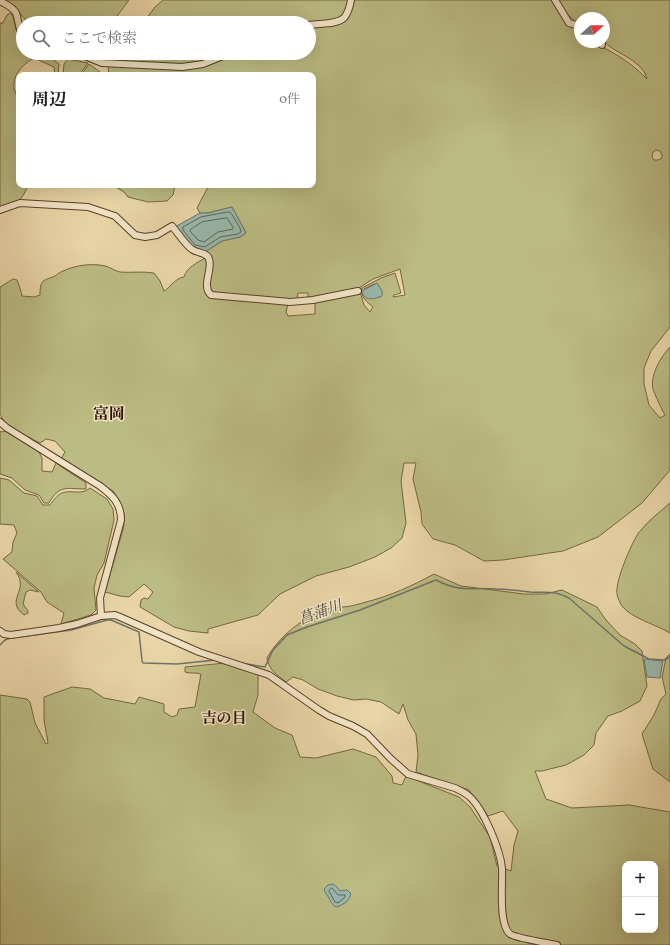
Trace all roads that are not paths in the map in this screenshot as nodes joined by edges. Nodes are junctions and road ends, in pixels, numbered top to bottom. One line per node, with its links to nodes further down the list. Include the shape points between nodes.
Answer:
1 (352, 0): 5 (street, via 343,18)
2 (555, 0): 6 (street, via 569,23)
3 (0, 1): 4 (street)
4 (17, 16)
5 (316, 24)
6 (574, 24)
7 (94, 60): 8 (street, via 102,63 182,67)
8 (213, 60)
9 (0, 210): 10 (street, via 20,203 88,207 115,216 135,235 145,237 157,235 172,226 191,249 209,258 207,288 211,295 290,302)
10 (358, 291)
11 (0, 422): 12 (street, via 100,486 118,504 121,520 100,598)
12 (101, 616): 13 (street, via 77,624 11,635); 14 (street, via 120,617 199,652 269,675 319,710 367,734 390,760 408,774 455,788 466,794 478,809 498,852 502,867 503,918 507,930 514,936)
13 (0, 631)
14 (557, 945)

